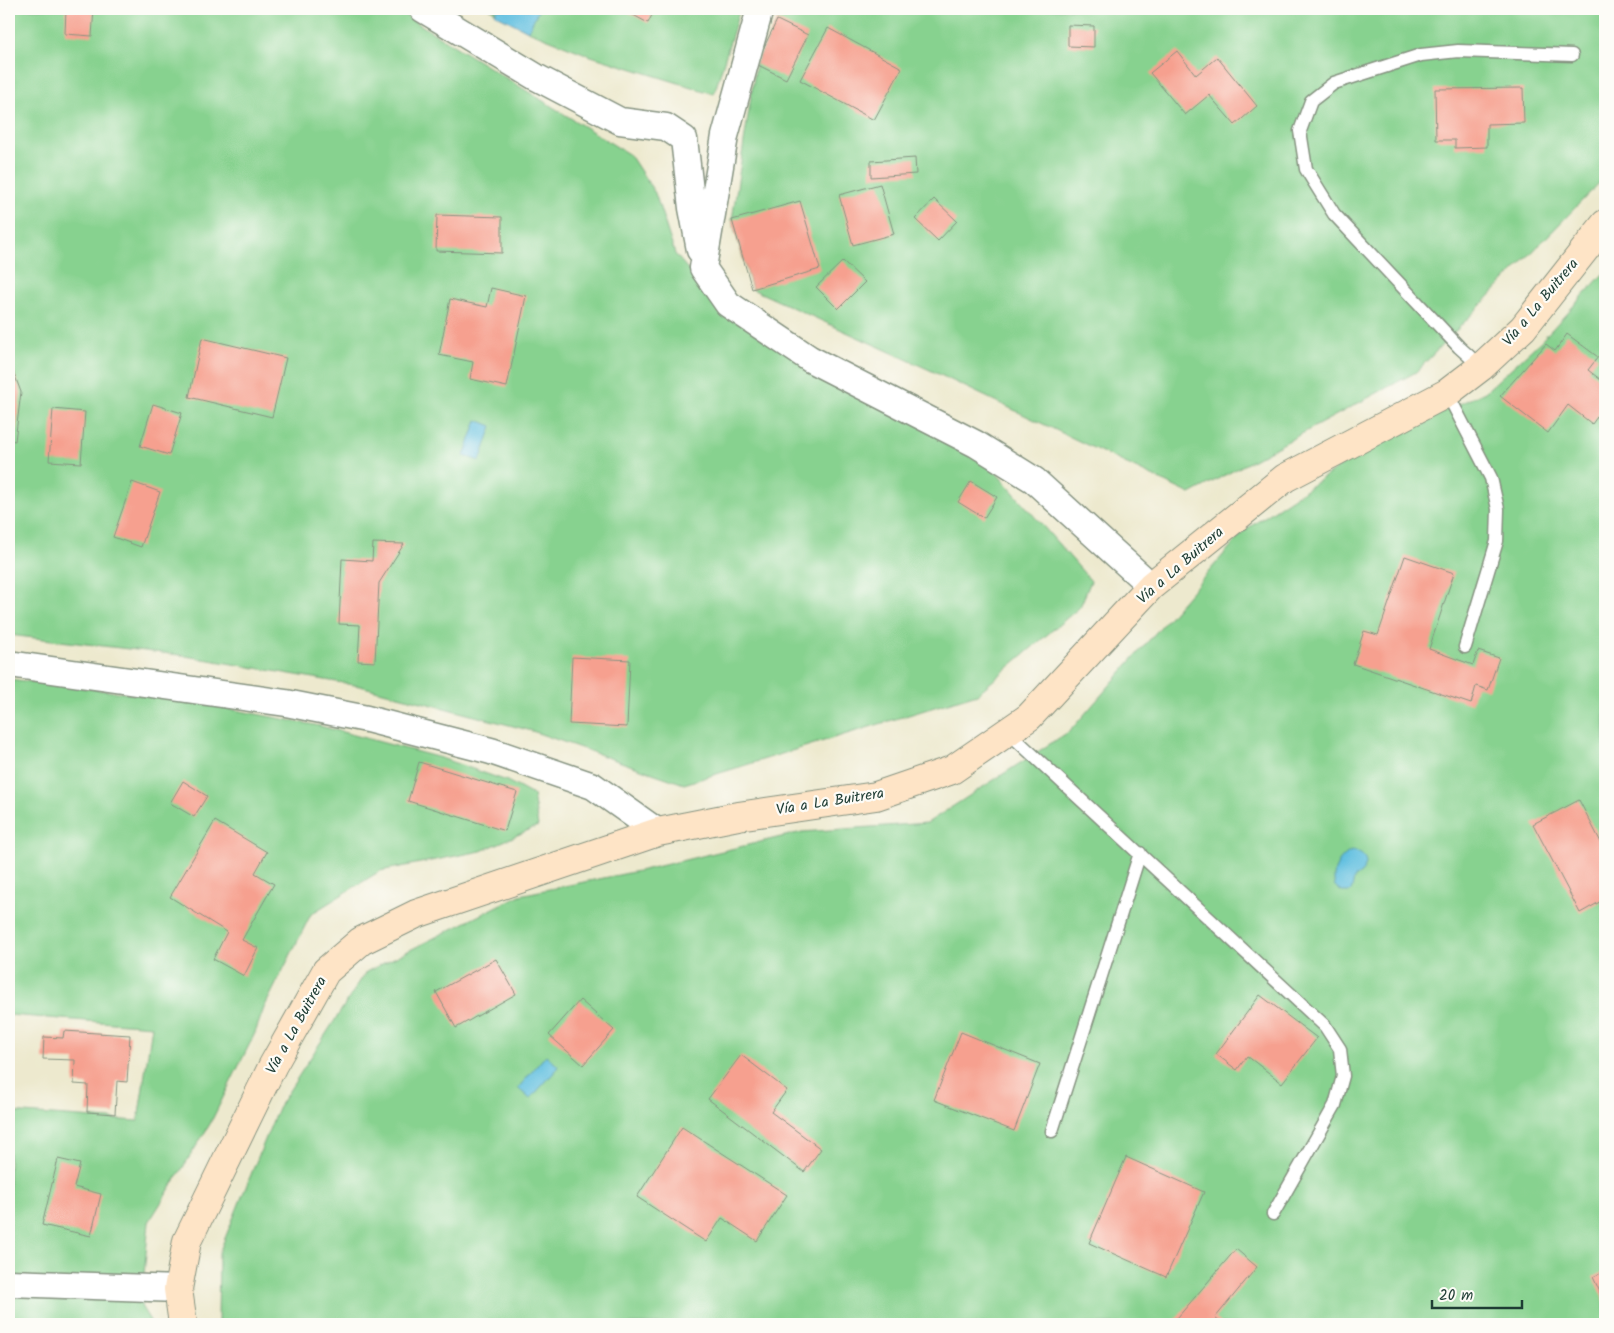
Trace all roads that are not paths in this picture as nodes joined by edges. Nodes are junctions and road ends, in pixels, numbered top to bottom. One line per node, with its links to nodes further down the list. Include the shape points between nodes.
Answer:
1 (423, 9): 5 (street, via 536,77 620,120 666,127 684,139)
2 (760, 9): 5 (street, via 725,136)
3 (1572, 55): 6 (lane, via 1458,52 1421,55 1334,83 1310,101 1300,131 1306,168 1334,214)
4 (1605, 224): 6 (street, Vía a La Buitrera, via 1523,328)
5 (703, 268): 8 (street, via 728,304 810,359 976,444 1034,480)
6 (1481, 368): 7 (street, Vía a La Buitrera)
7 (1447, 393): 8 (street, Vía a La Buitrera, via 1285,478); 9 (lane, via 1491,478 1498,509 1497,541)
8 (1151, 586): 11 (street, Vía a La Buitrera, via 1029,717)
9 (1465, 647)
10 (9, 664): 12 (street, via 286,703 367,719 491,751 593,786)
11 (1008, 732): 12 (street, Vía a La Buitrera, via 952,770 876,796 738,816); 13 (lane)
12 (658, 832): 17 (street, Vía a La Buitrera, via 416,914 361,940 326,971 273,1065 187,1241)
13 (1140, 853): 14 (lane); 15 (lane, via 1325,1026 1340,1049 1343,1076 1335,1104)
14 (1052, 1131)
15 (1273, 1214)
16 (9, 1283): 17 (street)
17 (178, 1289): 18 (street, Vía a La Buitrera)
18 (183, 1324)

